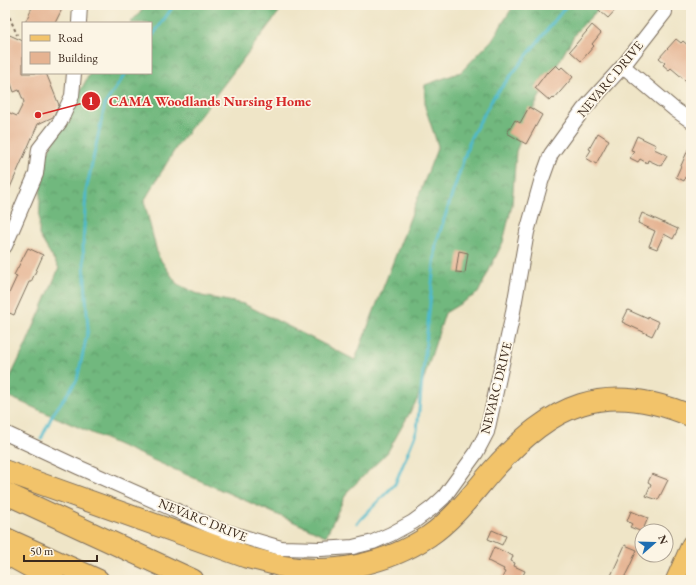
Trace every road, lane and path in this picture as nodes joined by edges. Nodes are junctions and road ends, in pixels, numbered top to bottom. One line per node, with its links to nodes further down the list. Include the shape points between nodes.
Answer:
1 (9, 5): 3 (path)
2 (80, 5): 5 (street)
3 (5, 6): 6 (path)
4 (666, 12): 7 (street, NEVARC DRIVE)
5 (79, 22)
6 (17, 35)
7 (623, 66): 9 (street); 12 (street, NEVARC DRIVE, via 583,110 551,154 526,232 511,323 487,432 476,453 444,497 413,522 373,542 321,549 282,548 220,530)
8 (74, 74): 10 (street, via 72,96 60,122 39,149 36,174)
9 (691, 120)
10 (5, 246)
11 (691, 416): 13 (highway, via 670,407 638,400 586,402 570,408 546,421 511,450 467,502 429,536 386,558 335,568 288,566 246,557)
12 (5, 433)
13 (5, 471)
14 (5, 493): 20 (highway)
15 (5, 538): 19 (highway)
16 (691, 544): 21 (main road)
17 (5, 553): 18 (highway)
18 (54, 580)
19 (98, 580)
20 (193, 580)
21 (675, 580)

